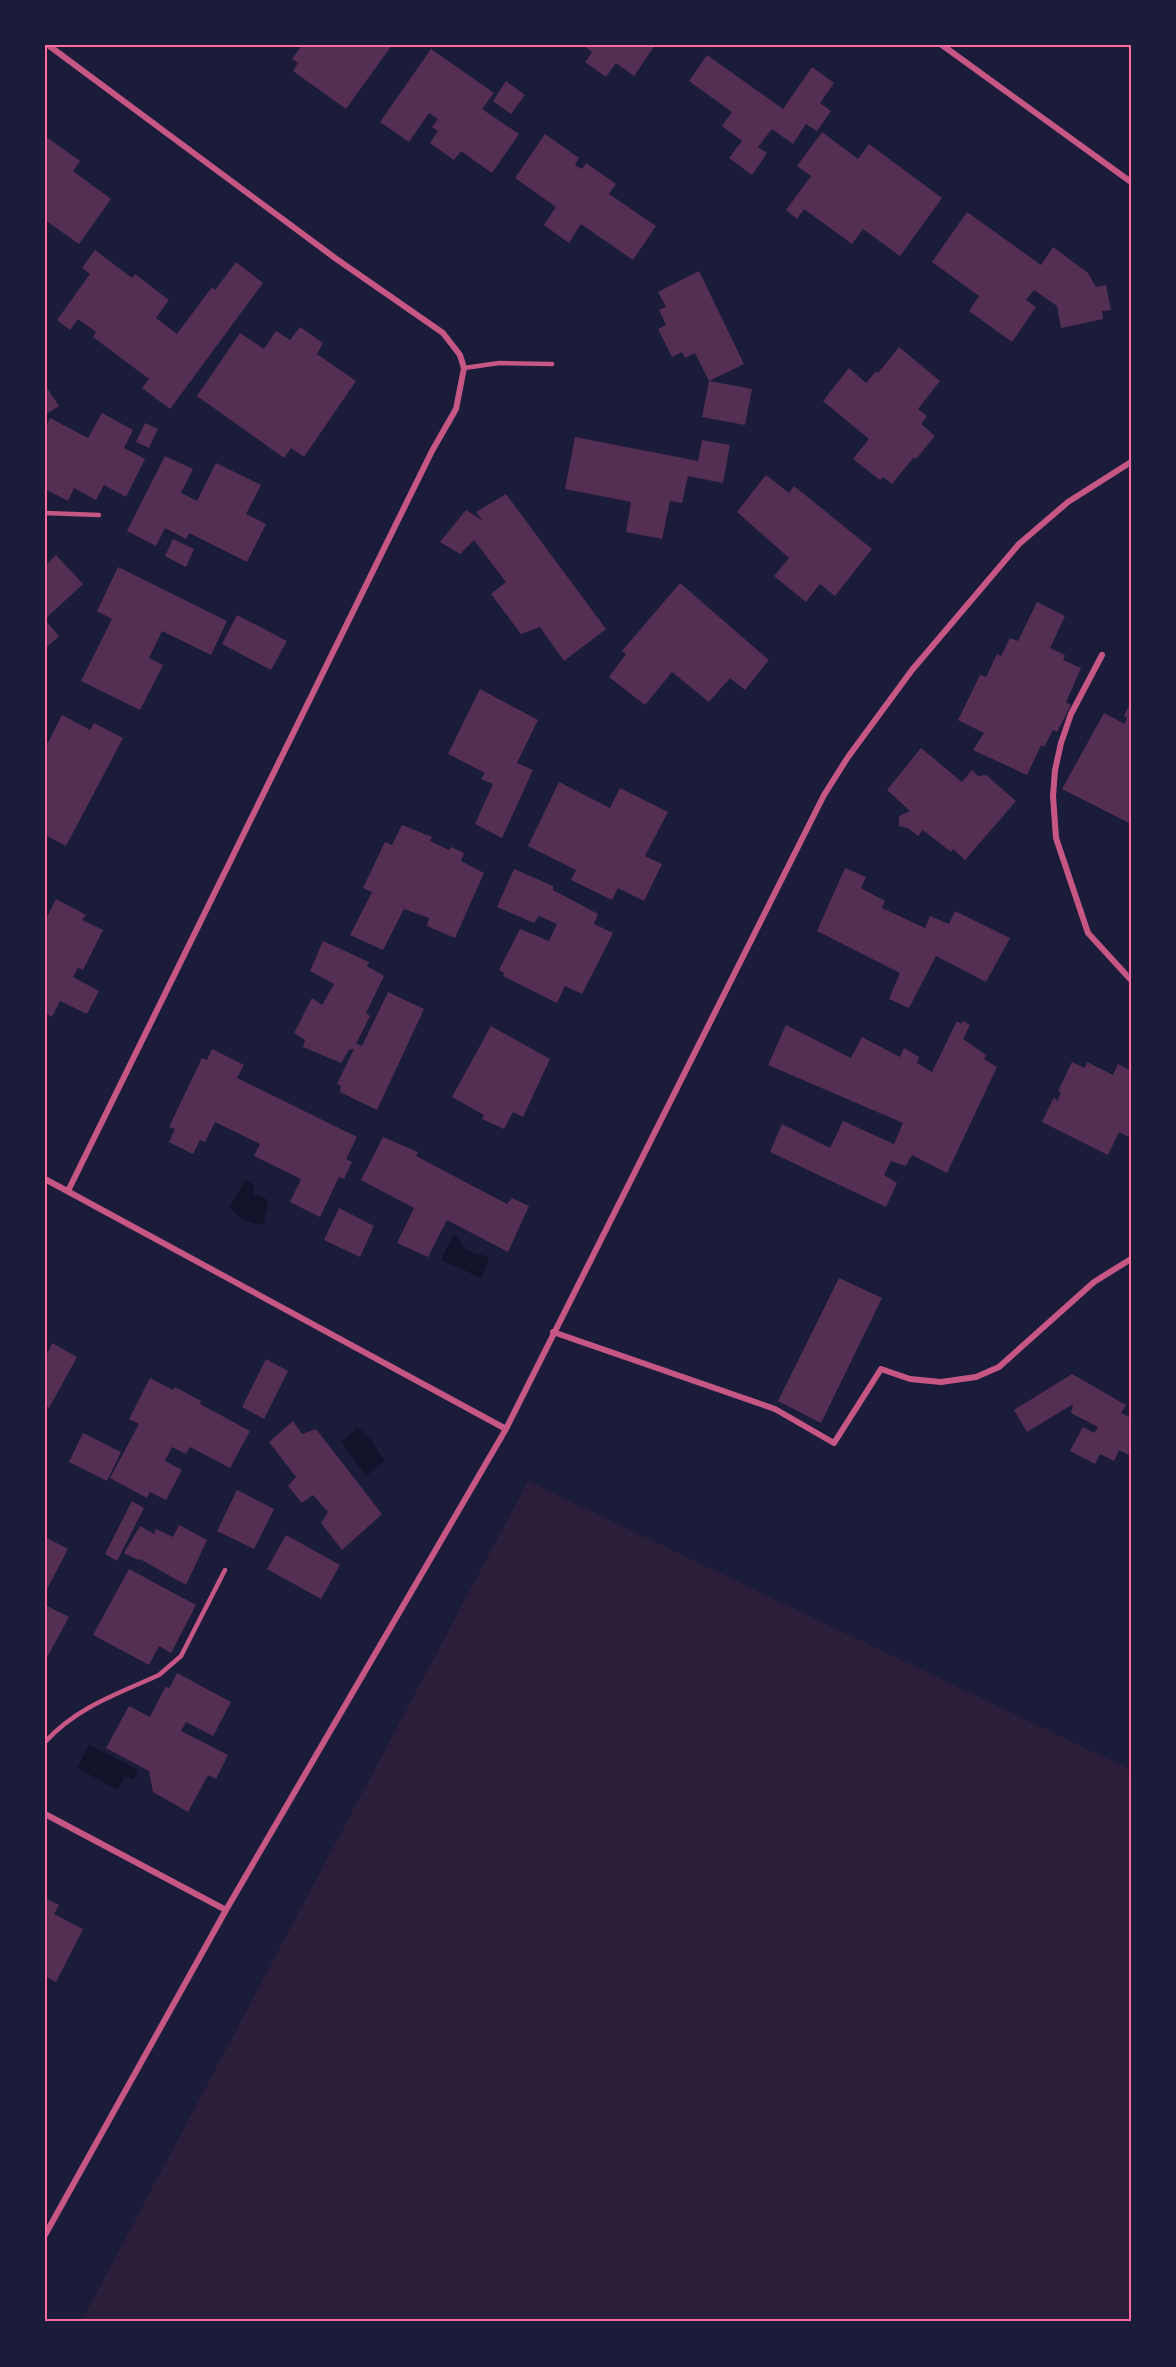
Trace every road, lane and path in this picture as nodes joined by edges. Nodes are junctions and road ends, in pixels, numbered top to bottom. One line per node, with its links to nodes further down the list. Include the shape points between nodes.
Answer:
1 (48, 45): 5 (street, via 335,258 443,333 460,355)
2 (942, 45): 3 (street)
3 (1131, 182)
4 (552, 364): 5 (lane, via 499,363)
5 (464, 368): 12 (street, via 456,409)
6 (1131, 462): 14 (street, via 1068,502 1019,544 912,670 848,757 825,795)
7 (45, 513): 8 (lane)
8 (99, 514)
9 (1102, 655): 10 (street, via 1071,714 1061,743 1053,796 1056,838 1088,933)
10 (1131, 980)
11 (45, 1179): 12 (street)
12 (68, 1191): 15 (street)
13 (1131, 1259): 14 (street, via 1094,1282 999,1367 976,1377 941,1382 910,1379 881,1368 834,1443 775,1408)
14 (554, 1332): 15 (street)
15 (506, 1429): 19 (street)
16 (225, 1570): 17 (lane, via 176,1661 159,1674 78,1713)
17 (45, 1742)
18 (45, 1814): 19 (street)
19 (226, 1910): 20 (street)
20 (45, 2235)

